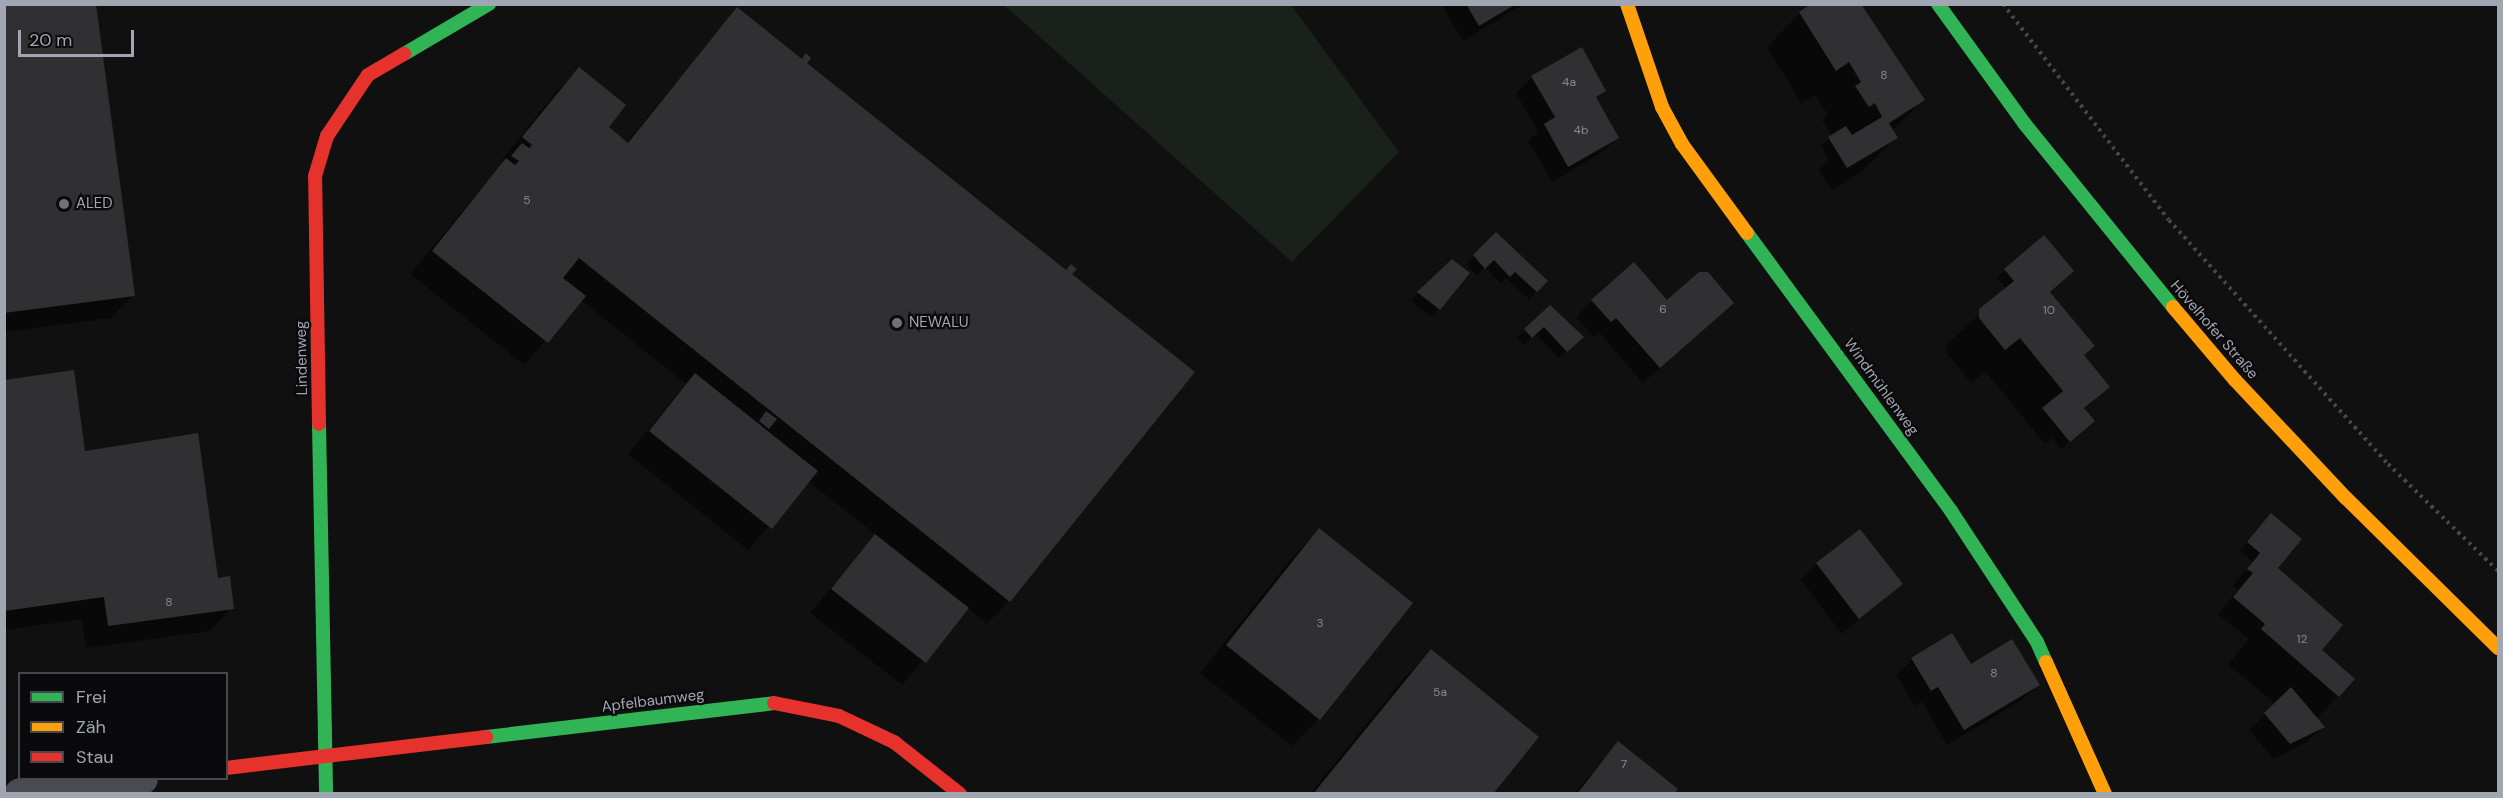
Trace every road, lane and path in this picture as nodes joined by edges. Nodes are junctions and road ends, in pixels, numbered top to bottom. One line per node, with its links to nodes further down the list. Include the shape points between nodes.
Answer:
1 (489, 4): 7 (street, Lindenweg, via 368,75 327,136 315,176)
2 (1627, 4): 13 (street, Windmühlenweg, via 1662,107 1682,144 1951,511 2037,642)
3 (1938, 4): 6 (street, Hövelhofer Straße, via 2024,123 2235,380 2354,507)
4 (2002, 4): 5 (path, via 2169,220 2388,464)
5 (2499, 571)
6 (2499, 648)
7 (326, 756): 8 (street, Apfelbaumweg); 11 (street, Lindenweg); 12 (street, Apfelbaumweg, via 783,702 839,716 894,742)
8 (228, 768)
9 (126, 780): 10 (street)
10 (20, 794)
11 (326, 794)
12 (960, 794)
13 (2105, 794)

